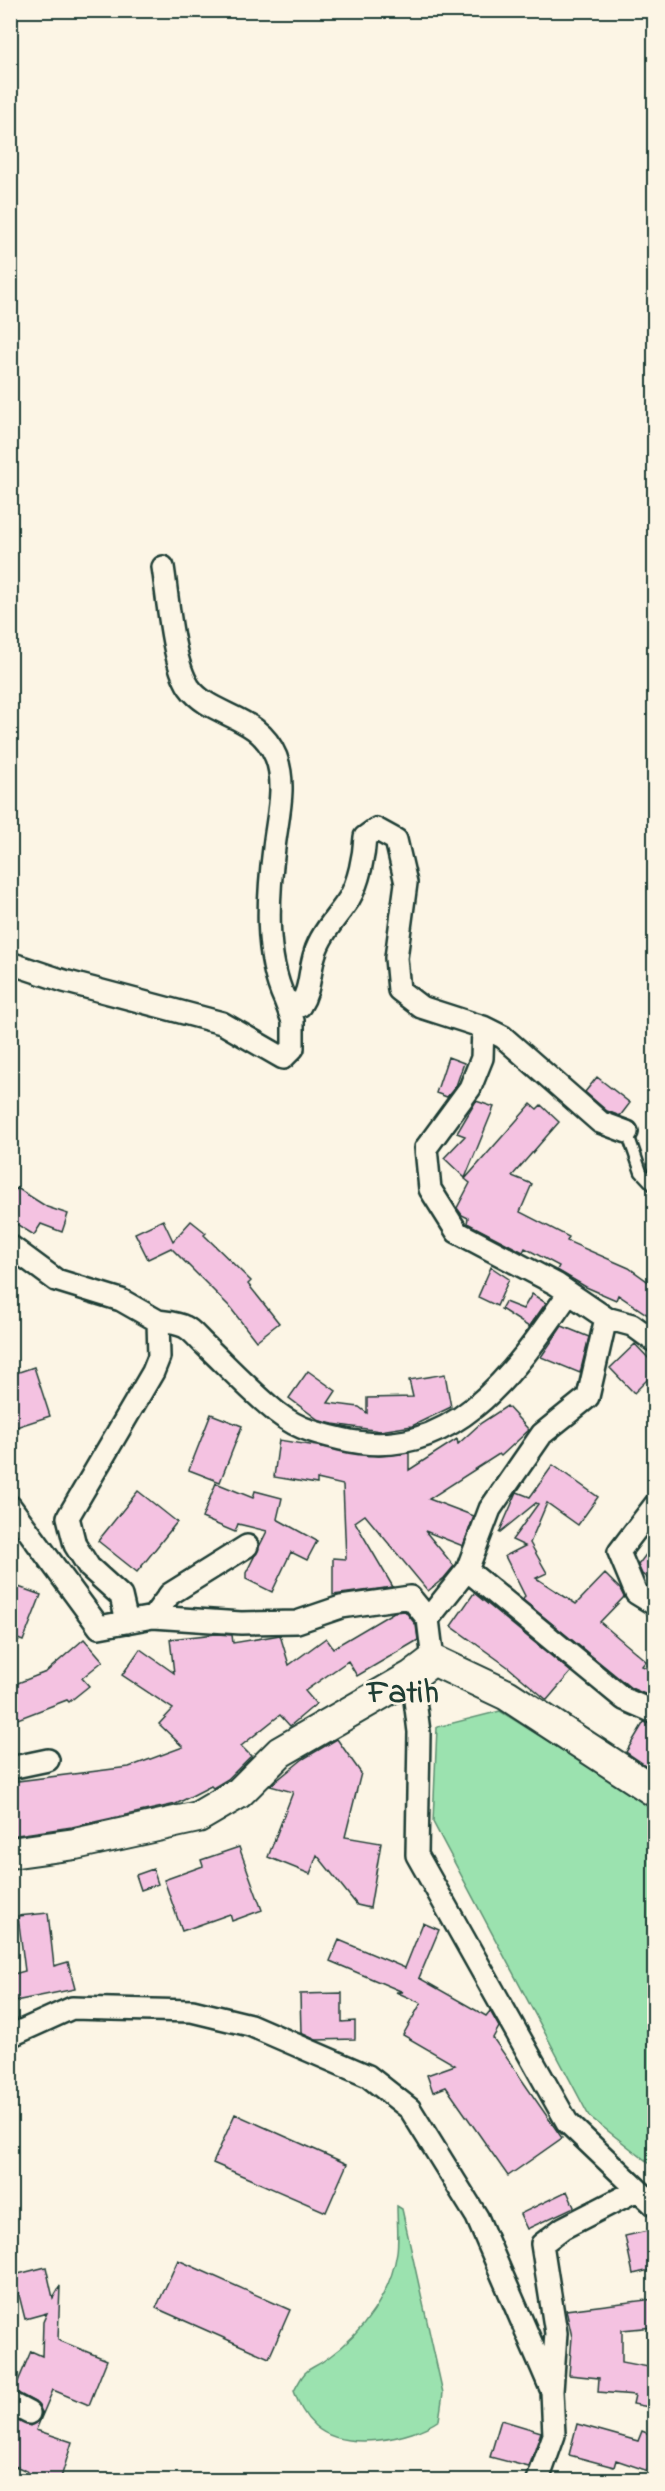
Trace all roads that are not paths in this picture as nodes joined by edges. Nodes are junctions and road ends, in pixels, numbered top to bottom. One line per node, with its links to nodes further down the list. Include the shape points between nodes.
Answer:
1 (163, 567): 3 (street, via 175,648 189,686 204,701 259,732 276,758 281,798 270,889 272,948 274,977)
2 (10, 963): 3 (street, via 222,1023 284,1058 293,1048 292,1022)
3 (285, 1000): 4 (street, via 300,1006 306,997 315,952 350,897 364,855 365,837 376,829 396,840 402,860 405,883 396,958 399,990 421,1007)
4 (483, 1027): 5 (street, via 503,1036 600,1122); 8 (street, via 482,1058 470,1088 426,1148 430,1189 457,1232)
5 (627, 1132): 6 (lane, via 641,1172)
6 (654, 1186)
7 (10, 1246): 10 (street, via 57,1280 121,1300)
8 (569, 1293): 9 (street); 10 (street, via 530,1348 488,1396 454,1424 423,1438 393,1444 361,1444 314,1434 286,1420 185,1327)
9 (606, 1318): 11 (street, via 632,1325); 15 (street, via 588,1397 542,1434 490,1509)
10 (158, 1321): 19 (street, via 159,1357 153,1372 68,1517 75,1545 89,1567 121,1596)
11 (654, 1341)
12 (10, 1506): 19 (street, via 99,1627)
13 (654, 1506): 16 (street, via 619,1552 636,1593)
14 (247, 1546): 17 (street, via 170,1594)
15 (467, 1570): 18 (street); 21 (street, via 624,1699)
16 (654, 1604)
17 (153, 1617): 18 (street, via 297,1622 341,1607 410,1597); 19 (street)
18 (428, 1618): 20 (street)
19 (127, 1622)
20 (422, 1668): 24 (main road, via 507,1695); 25 (main road, via 280,1752 239,1793 198,1817 75,1844); 27 (street, via 417,1855 567,2122)
21 (654, 1712)
22 (48, 1761): 23 (street)
23 (10, 1768)
24 (654, 1791)
25 (10, 1853)
26 (10, 2036): 29 (street, via 72,2008 192,2011 250,2025 368,2076 410,2109 477,2217)
27 (637, 2190): 28 (street); 29 (street, via 563,2228 542,2244 556,2333)
28 (654, 2205)
29 (552, 2391): 32 (street, via 554,2435)
30 (10, 2403): 31 (street)
31 (29, 2413)
32 (538, 2481)

